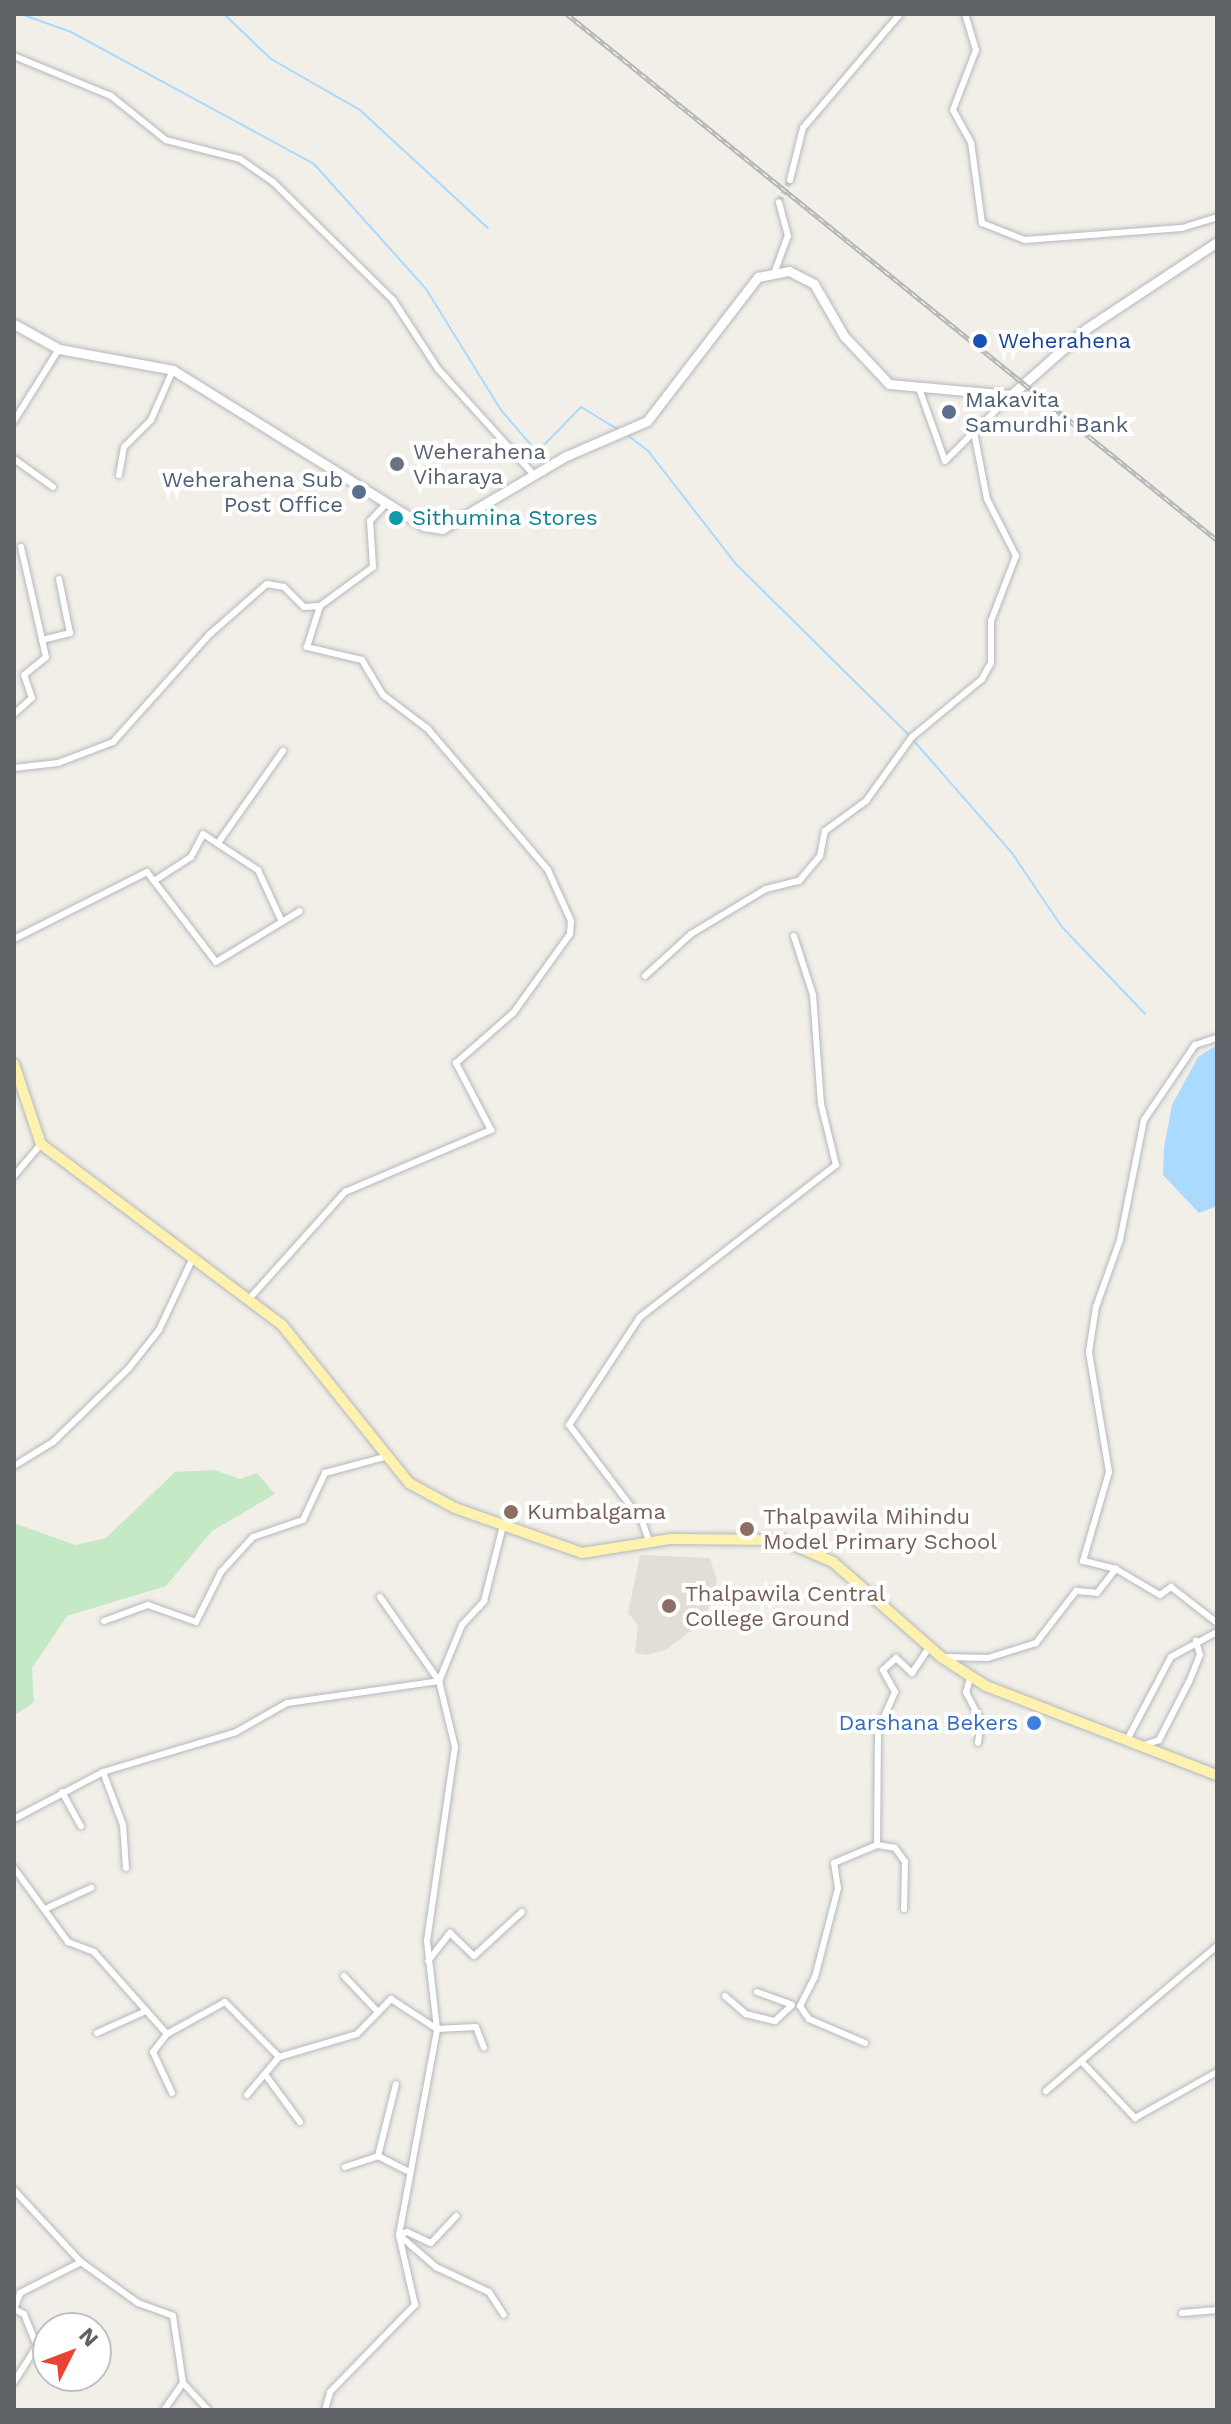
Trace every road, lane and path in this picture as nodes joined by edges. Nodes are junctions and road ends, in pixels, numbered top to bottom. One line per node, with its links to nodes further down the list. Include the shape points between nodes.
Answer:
1 (900, 14): 4 (street, via 803,128)
2 (965, 14): 6 (street, via 976,50 953,110 971,142 982,223 1025,240 1182,228)
3 (14, 56): 18 (street, via 111,96 166,140 240,159 273,182 385,290 438,369)
4 (790, 180)
5 (779, 202): 8 (street, via 788,236)
6 (1217, 217)
7 (1217, 242): 13 (main road, via 1087,328)
8 (775, 271): 12 (main road, via 814,284 844,336 889,384); 18 (main road, via 758,277 647,421)
9 (14, 324): 10 (main road)
10 (59, 349): 11 (main road); 14 (street)
11 (173, 370): 17 (street, via 151,420 124,447); 20 (main road)
12 (920, 391): 13 (main road); 15 (street, via 940,459 951,456)
13 (1011, 395): 15 (street)
14 (14, 421)
15 (973, 427): 34 (street, via 987,499 1016,556 991,621 991,663 982,679 912,737 866,801 825,831 820,856 799,881 766,889 691,934)
16 (14, 459): 19 (street)
17 (119, 475)
18 (534, 475): 20 (main road, via 442,529)
19 (53, 487)
20 (387, 503): 23 (street, via 370,521 373,567)
21 (21, 547): 24 (street)
22 (59, 579): 24 (street, via 70,633)
23 (320, 606): 27 (street, via 304,607 284,587 267,584 210,634 113,742 58,763); 41 (street, via 307,647 362,660 383,695 428,729 548,870 571,921 570,934 514,1012 456,1063 491,1130 345,1192)
24 (42, 640): 25 (street, via 46,657 24,675 32,698)
25 (14, 714)
26 (283, 751): 28 (street)
27 (14, 768)
28 (218, 843): 29 (street, via 203,834 191,857); 31 (street, via 258,870)
29 (154, 881): 31 (street, via 216,962); 33 (street, via 147,872)
30 (300, 911): 31 (street)
31 (282, 922)
32 (794, 936): 45 (street, via 813,995 821,1104 836,1165 640,1317 569,1425 642,1521)
33 (14, 939)
34 (645, 976)
35 (1217, 1038): 46 (street, via 1195,1045 1144,1120 1120,1240 1096,1307 1089,1352 1109,1472 1083,1561)
36 (14, 1064): 37 (main road)
37 (17, 1084): 38 (main road)
38 (41, 1144): 39 (street); 40 (main road)
39 (14, 1176)
40 (191, 1262): 41 (main road); 43 (street, via 159,1330 129,1368 53,1442)
41 (249, 1299): 42 (main road, via 311,1354)
42 (388, 1456): 44 (main road, via 409,1483); 50 (street, via 325,1473 303,1520 253,1537 221,1572 196,1622 148,1605)
43 (14, 1466)
44 (503, 1526): 45 (main road, via 582,1553); 57 (street, via 484,1601 462,1625)
45 (649, 1541): 54 (main road, via 782,1540 833,1562)
46 (1116, 1569): 49 (street, via 1160,1595 1171,1587); 55 (street, via 1097,1593 1076,1591 1036,1643 988,1658)
47 (380, 1597): 57 (street)
48 (1217, 1612): 49 (street)
49 (1209, 1619): 51 (street)
50 (104, 1621)
51 (1217, 1623)
52 (1217, 1632): 53 (street)
53 (1196, 1641): 58 (street, via 1171,1657); 60 (street, via 1200,1655 1159,1740)
54 (930, 1646): 55 (main road); 66 (street, via 912,1673 896,1658 883,1670 895,1692 878,1730)
55 (941, 1657): 56 (main road)
56 (971, 1675): 58 (main road); 59 (street, via 966,1692 981,1721)
57 (439, 1681): 61 (street, via 287,1703 236,1732); 74 (street, via 455,1747 450,1809 432,1876)
58 (1127, 1741): 60 (main road)
59 (978, 1743)
60 (1140, 1746): 62 (main road)
61 (103, 1772): 63 (street); 68 (street, via 123,1825)
62 (1217, 1775)
63 (62, 1792): 64 (street); 65 (street)
64 (14, 1819)
65 (81, 1826)
66 (877, 1845): 71 (street, via 895,1848 905,1862); 78 (street, via 834,1863 838,1888 815,1977)
67 (14, 1868): 70 (street)
68 (126, 1868)
69 (91, 1888): 70 (street)
70 (45, 1909): 79 (street, via 68,1942 94,1952)
71 (904, 1909)
72 (522, 1912): 74 (street, via 474,1956 450,1933)
73 (1217, 1946): 87 (street)
74 (428, 1961): 81 (street)
75 (344, 1976): 80 (street)
76 (757, 1992): 78 (street)
77 (725, 1996): 78 (street, via 746,2014 775,2021)
78 (796, 2005): 84 (street, via 809,2019)
79 (146, 2011): 82 (street); 83 (street)
80 (378, 2012): 81 (street, via 391,1999); 86 (street, via 357,2034)
81 (437, 2029): 85 (street, via 476,2027); 97 (street, via 418,2147)
82 (97, 2033)
83 (167, 2034): 86 (street, via 225,2002); 92 (street, via 153,2052)
84 (865, 2043)
85 (484, 2048)
86 (279, 2057): 89 (street, via 263,2069)
87 (1081, 2061): 88 (street, via 1135,2118); 91 (street)
88 (1217, 2072)
89 (267, 2077): 93 (street); 94 (street)
90 (396, 2084): 95 (street)
91 (1046, 2091)
92 (172, 2093)
93 (247, 2095)
94 (300, 2122)
95 (378, 2156): 96 (street); 97 (street)
96 (345, 2167)
97 (407, 2171): 100 (street)
98 (14, 2190): 101 (street)
99 (456, 2216): 100 (street, via 431,2243 407,2232)
100 (399, 2235): 105 (street, via 436,2267 489,2292); 110 (street, via 415,2305 330,2392)
101 (81, 2262): 102 (street, via 20,2293); 107 (street, via 138,2303 173,2316)
102 (14, 2309): 106 (street, via 24,2314 37,2346)
103 (1217, 2310): 104 (street)
104 (1182, 2313)
105 (504, 2315)
106 (14, 2382)
107 (183, 2383): 108 (street); 109 (street)
108 (164, 2410)
109 (208, 2410)
110 (325, 2410)

